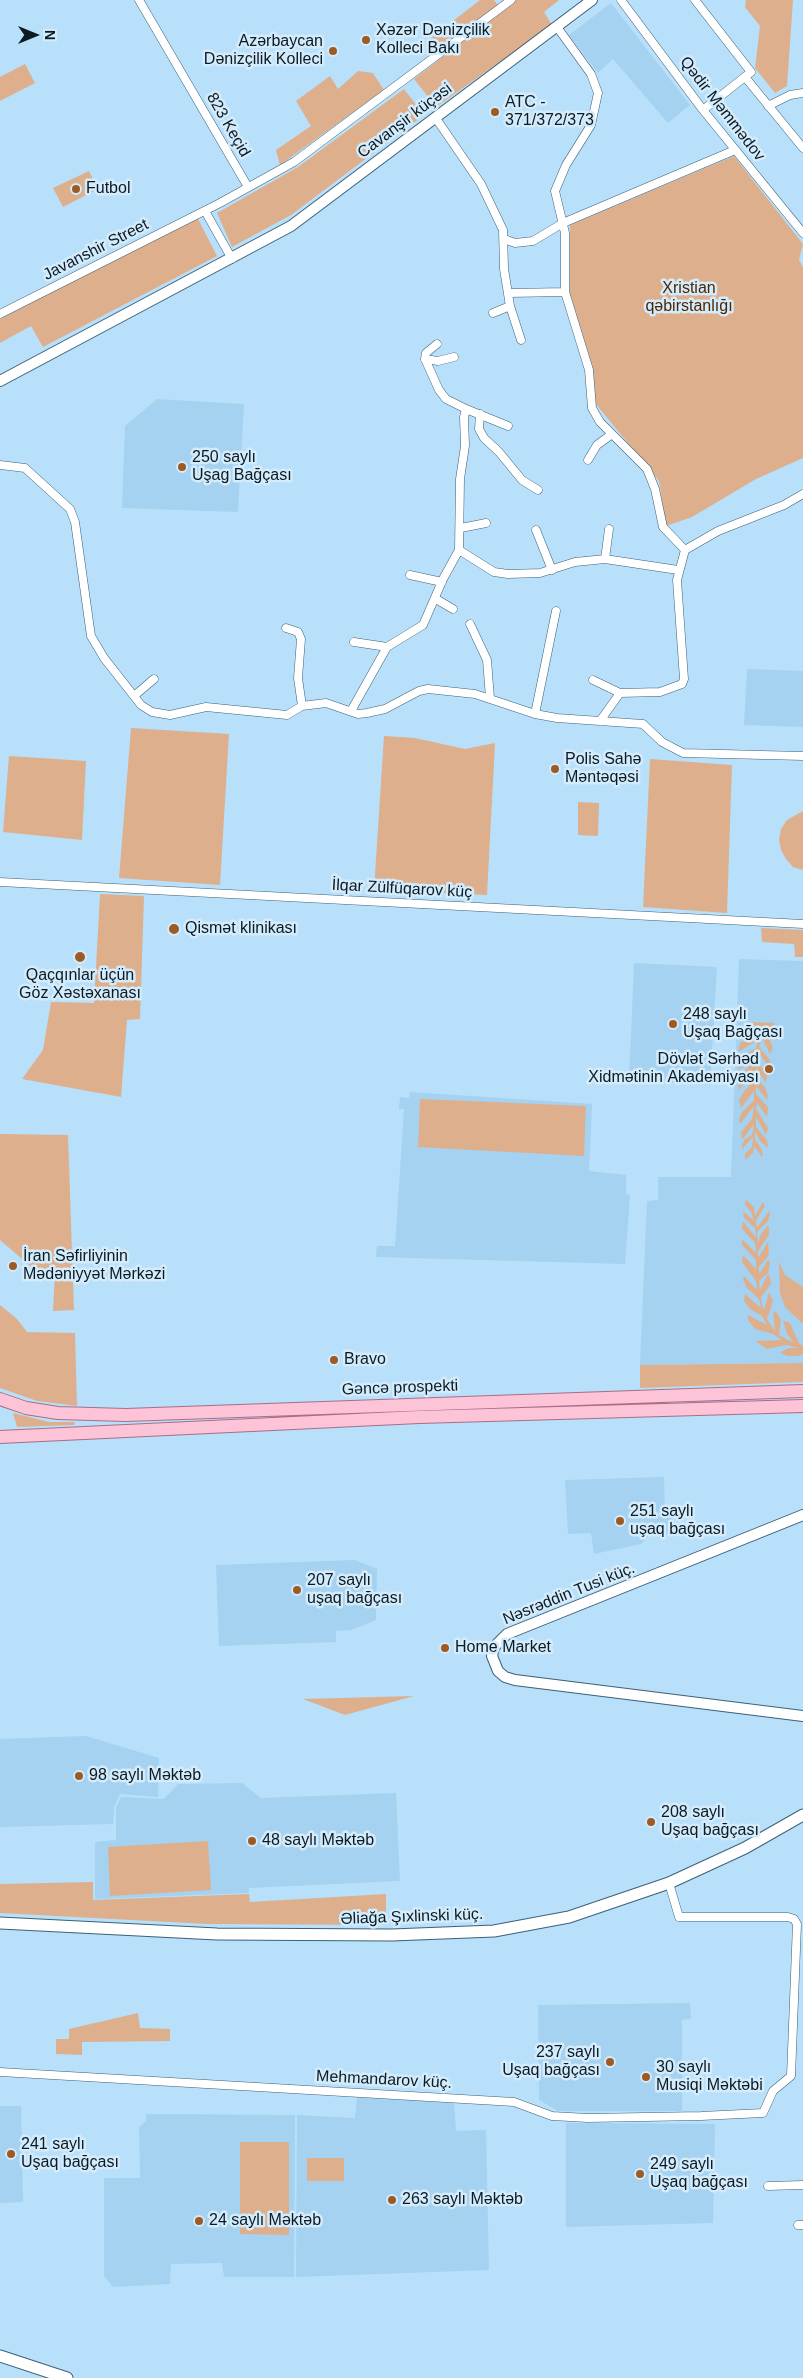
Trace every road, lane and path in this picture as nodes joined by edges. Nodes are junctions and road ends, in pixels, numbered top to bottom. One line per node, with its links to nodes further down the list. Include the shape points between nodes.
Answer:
1 (138, 0): 14 (street, 823 Keçid)
2 (511, 0): 14 (street, Cavanşir küçəsi, via 294,162)
3 (592, 0): 6 (street, Cavanşir küçəsi)
4 (621, 0): 10 (street, Qədir Məmmədov)
5 (695, 0): 7 (street, via 751,72)
6 (557, 27): 11 (street, Cavanşir küçəsi); 16 (street, via 591,74 598,93 591,125 566,165 555,191)
7 (745, 77): 9 (street); 10 (street)
8 (803, 93): 9 (street, via 790,94)
9 (768, 106): 12 (street)
10 (703, 110): 13 (street, Qədir Məmmədov)
11 (435, 117): 18 (street, via 481,184 499,216); 19 (street, Cavanşir küçəsi, via 290,226)
12 (803, 148)
13 (735, 150): 16 (street); 17 (street, Qədir Məmmədov)
14 (248, 186): 15 (street, Cavanşir küçəsi)
15 (205, 211): 19 (street); 24 (street, Javanshir Street)
16 (564, 224): 18 (street, via 527,243); 20 (street)
17 (803, 233)
18 (504, 239): 21 (street, via 504,269)
19 (232, 259): 29 (street, Cavanşir küçəsi)
20 (565, 292): 21 (street); 33 (street, via 589,370 592,408)
21 (509, 293): 22 (street)
22 (510, 306): 23 (street); 25 (street)
23 (493, 313)
24 (0, 314)
25 (521, 340)
26 (437, 344): 28 (street, via 426,353)
27 (454, 357): 28 (street, via 438,361)
28 (425, 359): 30 (street, via 438,390 446,399)
29 (0, 381)
30 (466, 409): 31 (street); 39 (street, via 460,479)
31 (480, 414): 32 (street); 36 (street, via 479,429 484,438 522,480)
32 (508, 426)
33 (612, 434): 34 (street, via 597,445); 43 (street, via 647,468 663,527)
34 (588, 460)
35 (0, 465): 59 (street, via 25,468 70,509 75,522 91,636)
36 (538, 490)
37 (803, 494): 43 (street, via 784,505 718,531)
38 (486, 523): 39 (street)
39 (461, 528): 42 (street)
40 (609, 529): 44 (street)
41 (536, 530): 45 (street)
42 (459, 550): 45 (street, via 500,574); 48 (street)
43 (685, 550): 46 (street)
44 (605, 558): 45 (street, via 575,562); 46 (street)
45 (552, 570)
46 (678, 570): 58 (street, via 682,684 660,692)
47 (410, 575): 48 (street)
48 (442, 582): 49 (street)
49 (436, 599): 50 (street); 55 (street, via 423,625)
50 (453, 609)
51 (556, 611): 63 (street)
52 (470, 624): 60 (street, via 487,660)
53 (286, 628): 61 (street, via 298,632 300,639 298,678)
54 (354, 642): 55 (street)
55 (387, 647): 62 (street)
56 (154, 679): 59 (street)
57 (594, 680): 58 (street)
58 (620, 693): 64 (street)
59 (134, 696): 61 (street, via 152,712 170,716 206,707 287,715)
60 (490, 698): 62 (street, via 428,689 385,709 367,714); 63 (street)
61 (302, 706): 62 (street, via 326,703)
62 (351, 711)
63 (535, 714): 64 (street)
64 (600, 721): 65 (street, via 643,724 662,742 683,753)
65 (803, 756)
66 (0, 882): 67 (street, İlqar Zülfüqarov küç)
67 (803, 924)
68 (803, 1391): 69 (main road, Gəncə prospekti, via 126,1415 58,1413 26,1408)
69 (0, 1399)
70 (803, 1406): 71 (main road, Gəncə prospekti, via 419,1417)
71 (0, 1436)
72 (803, 1515): 73 (street, Nəsrəddin Tusi küç., via 507,1634 494,1647 492,1656 498,1671 514,1680)
73 (803, 1716)
74 (803, 1816): 75 (main road, Əliağa Şıxlinski küç., via 745,1848)
75 (669, 1883): 76 (main road, Əliağa Şıxlinski küç., via 569,1917 460,1934 217,1934); 77 (street, via 679,1917 788,1917)
76 (0, 1923)
77 (800, 1925): 78 (street)
78 (799, 1978): 79 (street, Mehmandarov küç., via 791,2076 773,2091 764,2113 588,2118 552,2116 514,2102)
79 (0, 2072)
80 (803, 2185): 81 (street)
81 (768, 2186)
82 (0, 2356): 83 (main road)
83 (67, 2378)

